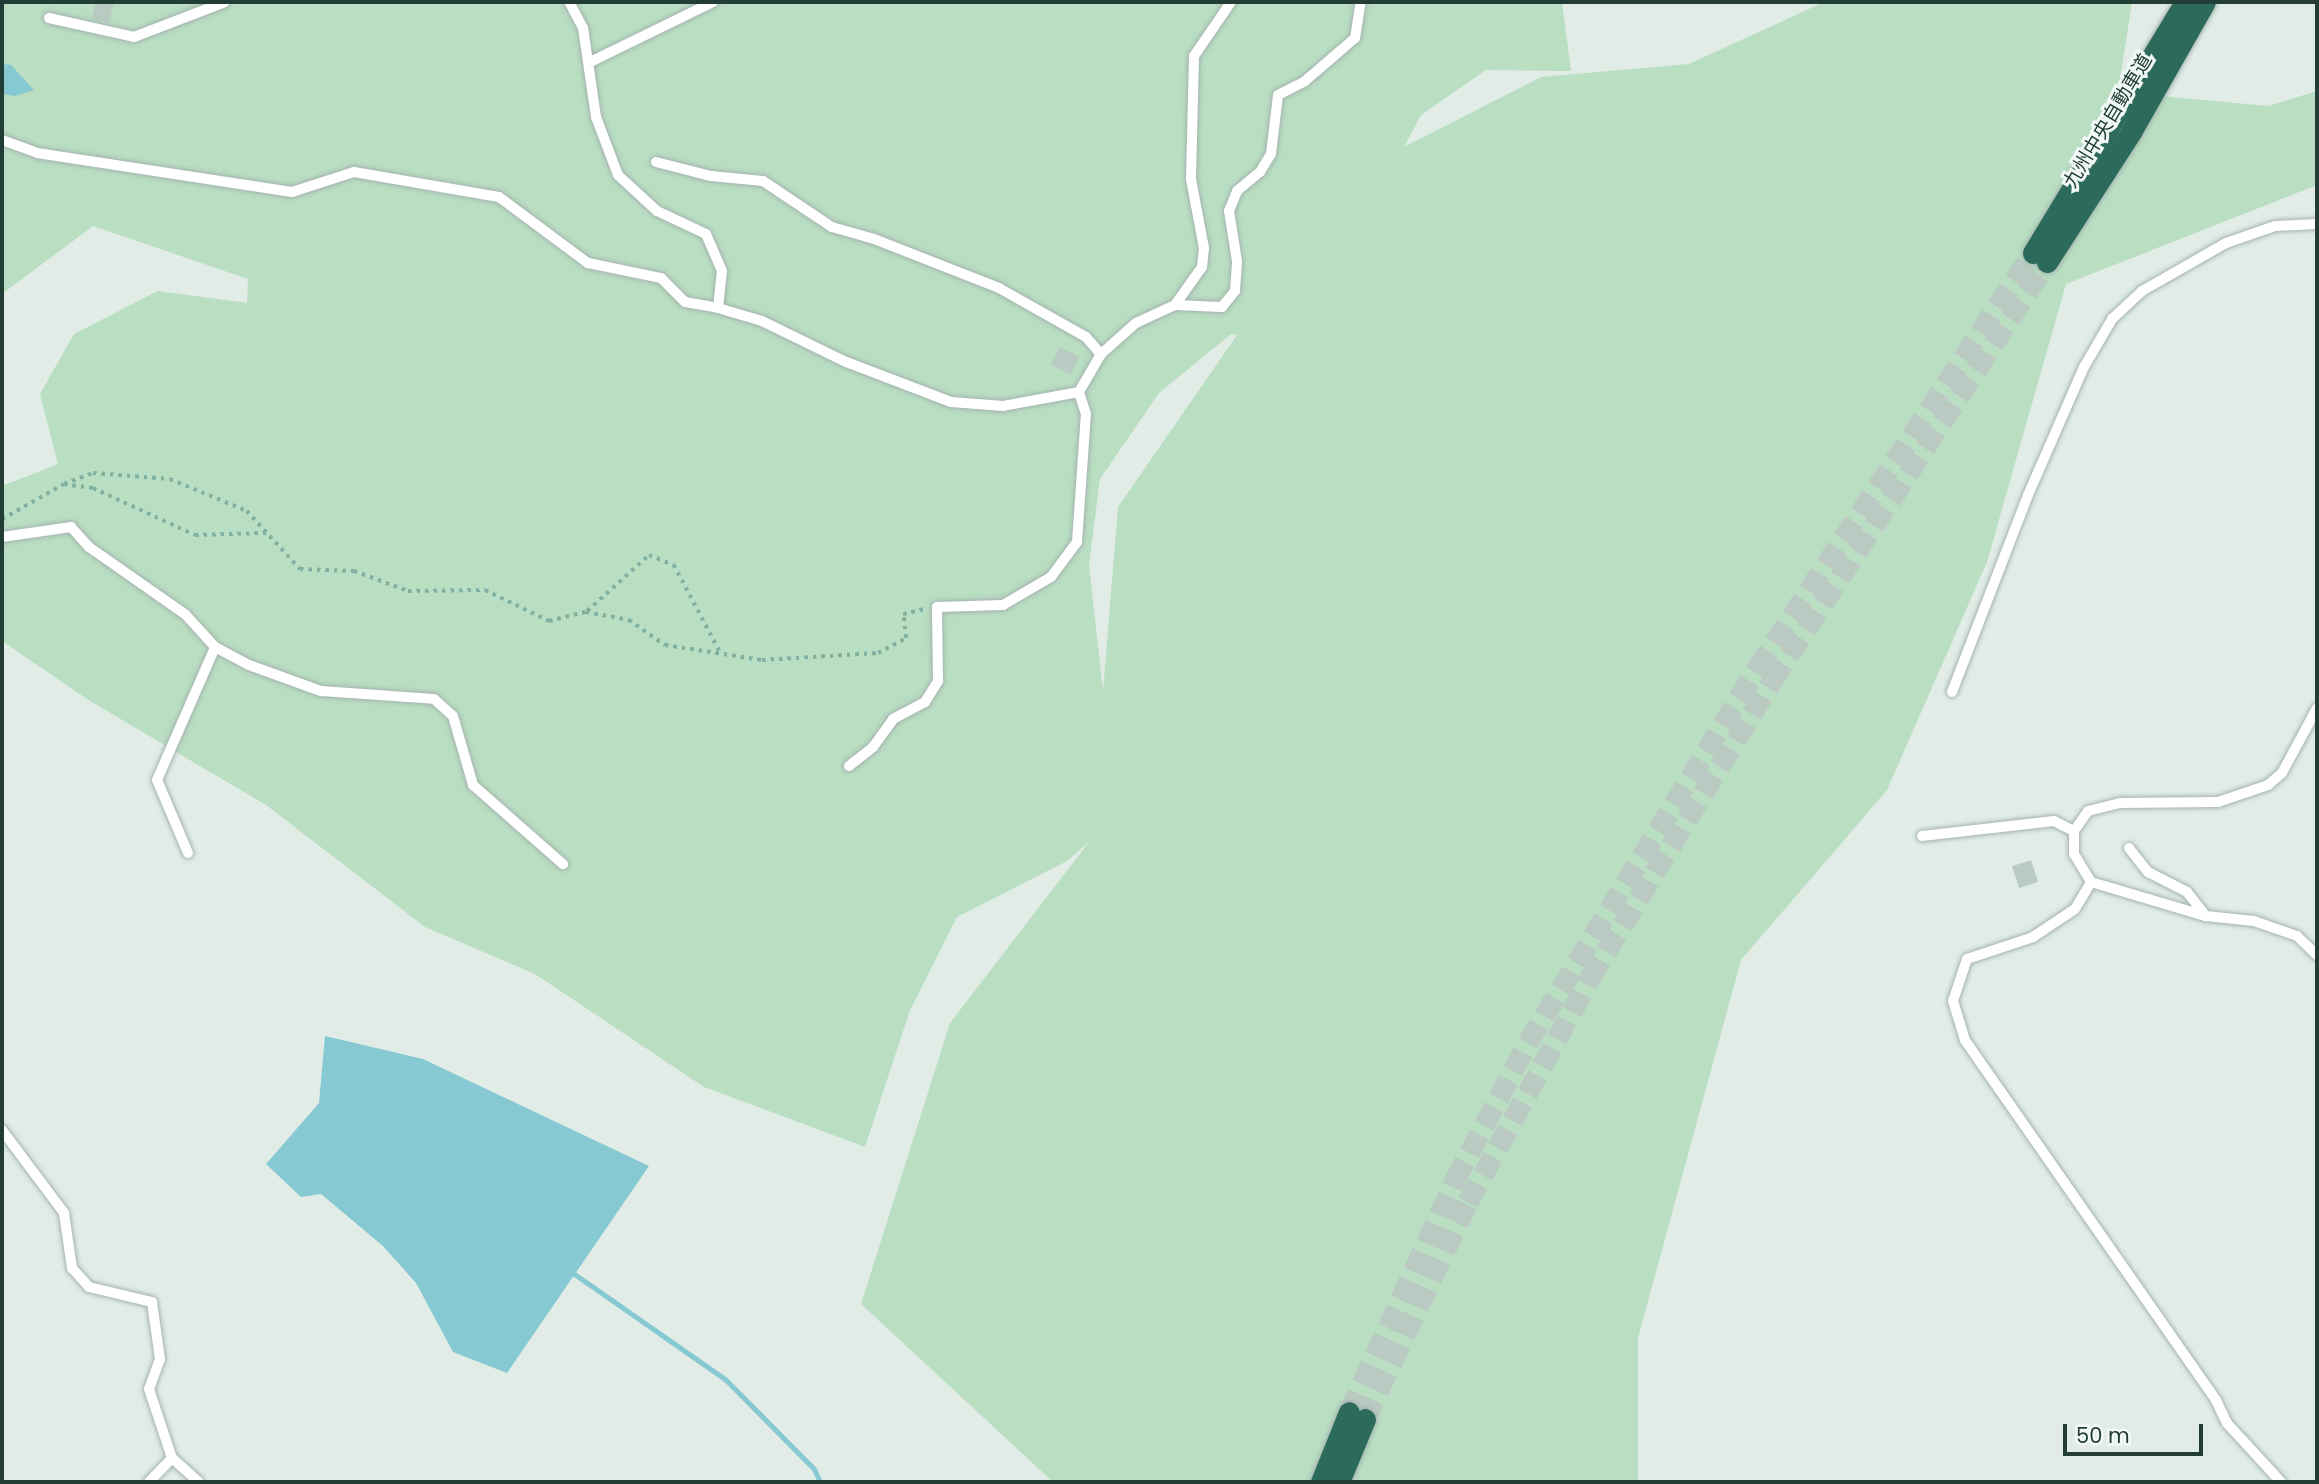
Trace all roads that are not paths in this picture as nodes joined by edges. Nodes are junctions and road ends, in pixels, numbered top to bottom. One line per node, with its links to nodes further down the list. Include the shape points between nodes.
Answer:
1 (225, 2): 8 (lane, via 134,37)
2 (569, 2): 9 (lane, via 583,28)
3 (713, 2): 9 (lane)
4 (1231, 2): 13 (lane, via 1194,56 1191,179 1204,248 1202,267)
5 (1361, 2): 13 (lane, via 1355,37 1305,81 1278,96 1271,154 1260,172 1237,191 1229,211 1237,261 1235,291 1222,307)
6 (2185, 2): 7 (highway, 九州中央自動車道, via 2040,257 2131,132)
7 (2205, 2)
8 (50, 18)
9 (590, 62): 14 (lane, via 596,117 618,175 657,211 706,234 722,271)
10 (2, 140): 14 (lane, via 37,153 292,192 354,172 499,197 588,263 661,278 685,302)
11 (656, 162): 15 (lane, via 711,176 763,181 832,227 999,288 1086,337)
12 (2317, 224): 19 (lane, via 2275,226 2226,243 2142,291 2112,319 2084,367 2028,495)
13 (1175, 305): 15 (lane, via 1136,323)
14 (718, 308): 16 (lane, via 762,321 846,362 951,402 1003,406)
15 (1101, 354): 16 (lane)
16 (1079, 393): 21 (lane, via 1086,414 1077,542 1051,577 1003,605 937,607 938,681 925,702 893,719 873,747)
17 (2, 537): 18 (lane, via 71,527 89,547 186,615)
18 (215, 647): 25 (lane, via 157,780); 26 (lane, via 321,691 434,699 453,716 473,785)
19 (1952, 692)
20 (2317, 708): 22 (lane, via 2282,773 2268,785 2217,802 2104,806 2088,811)
21 (849, 766)
22 (2074, 831): 23 (lane, via 2054,821); 27 (lane, via 2074,854)
23 (1922, 836)
24 (2129, 848): 28 (lane, via 2148,872 2187,892)
25 (188, 852)
26 (563, 864)
27 (2091, 882): 28 (lane); 36 (lane, via 2075,909 2033,937 1967,959 1953,1001 1965,1040 2209,1390 2227,1423)
28 (2206, 916): 29 (lane, via 2254,921 2287,932)
29 (2317, 955)
30 (2, 1129): 31 (lane, via 64,1213 72,1268 89,1286 152,1301 160,1359 149,1389)
31 (172, 1458): 32 (lane); 33 (lane)
32 (149, 1482)
33 (199, 1482)
34 (1321, 1482): 35 (highway, via 1357,1415)
35 (1339, 1482)
36 (2281, 1482)

